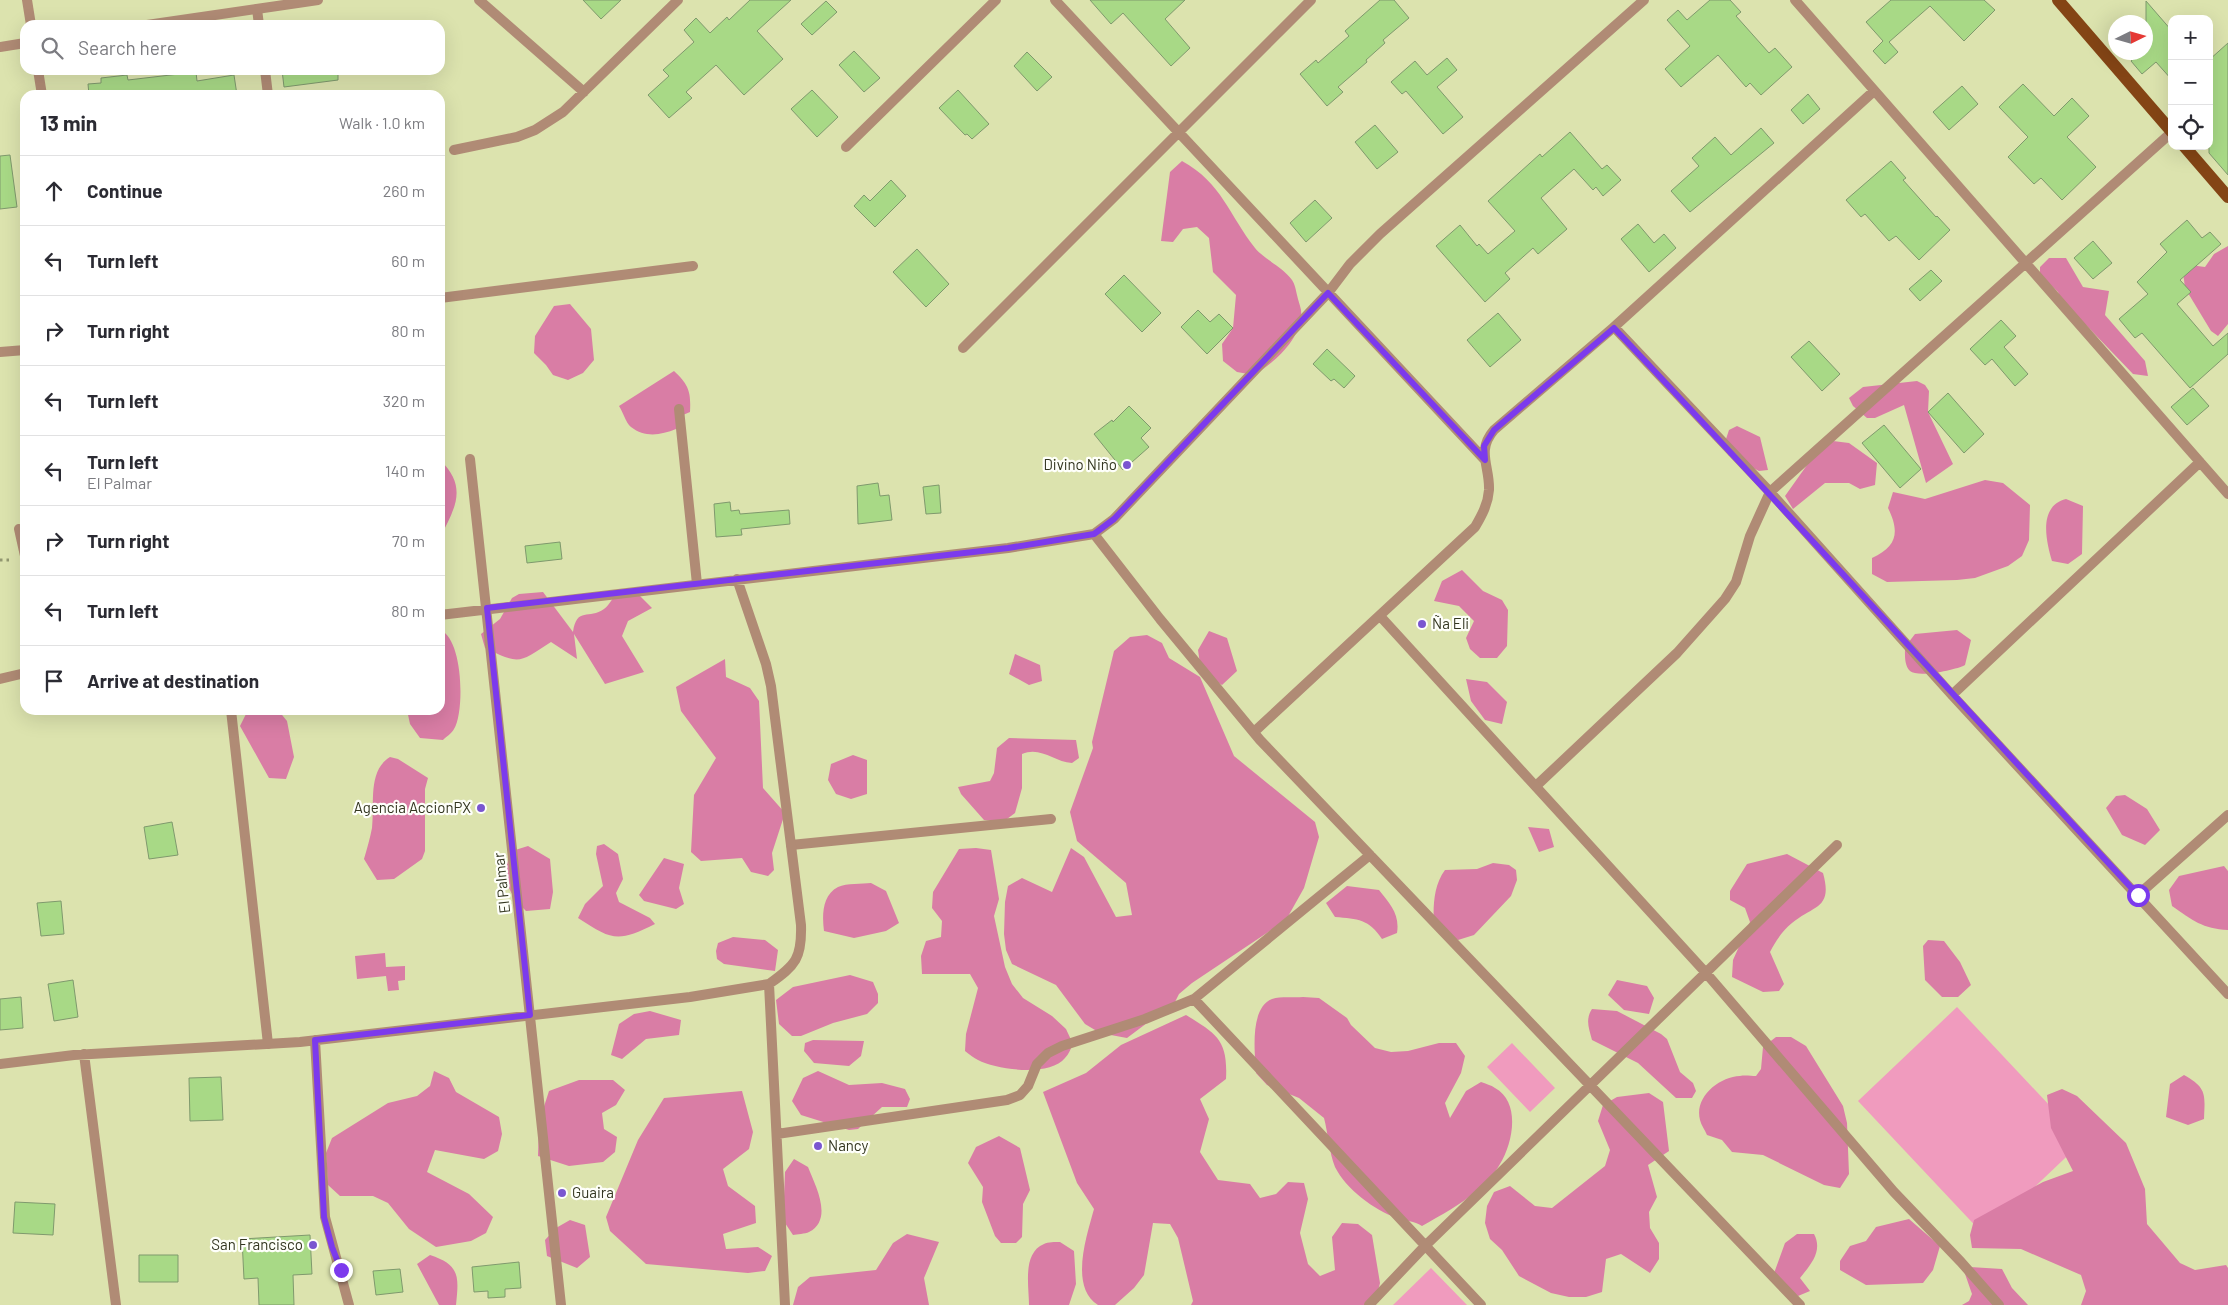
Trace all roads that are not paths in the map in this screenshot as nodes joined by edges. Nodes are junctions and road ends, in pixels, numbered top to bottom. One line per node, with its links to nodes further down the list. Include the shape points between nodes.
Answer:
1 (27, 0): 12 (street)
2 (318, 0): 11 (street)
3 (478, 0): 22 (street)
4 (678, 0): 22 (street)
5 (996, 0): 26 (street)
6 (1055, 0): 24 (street)
7 (1311, 0): 24 (street)
8 (1644, 0): 32 (street, via 1380,234 1350,264)
9 (1795, 0): 21 (street)
10 (2058, 0): 23 (main road)
11 (257, 9): 13 (street); 14 (street)
12 (30, 20)
13 (181, 20)
14 (258, 20)
15 (20, 44): 16 (street)
16 (0, 47)
17 (39, 75): 19 (street)
18 (266, 75): 20 (street)
19 (41, 90)
20 (267, 90)
21 (1874, 91): 30 (street); 34 (street)
22 (584, 92): 27 (street, via 563,112 535,130 495,143)
23 (2168, 127)
24 (1178, 132): 32 (street); 35 (street)
25 (2168, 136): 30 (street)
26 (846, 147)
27 (454, 150)
28 (2187, 150): 29 (main road)
29 (2228, 197)
30 (2025, 263): 41 (street); 42 (street)
31 (693, 266): 33 (street)
32 (1328, 293): 40 (street); 46 (street, via 1114,519)
33 (445, 297)
34 (1614, 328): 40 (street, via 1494,430 1484,446); 42 (street)
35 (963, 348)
36 (20, 350): 37 (street)
37 (0, 352)
38 (678, 409): 48 (street)
39 (470, 459): 49 (street, El Palmar)
40 (1485, 460): 51 (street, via 1487,503 1475,527)
41 (2200, 462): 43 (street); 54 (street)
42 (1770, 492): 54 (street); 57 (street, via 1750,536 1736,582 1725,599 1677,653)
43 (2228, 494)
44 (19, 529): 45 (street)
45 (20, 534)
46 (1092, 535): 47 (street, via 1008,548); 56 (street)
47 (738, 579): 48 (street); 60 (street, via 771,686)
48 (697, 584): 49 (street)
49 (487, 608): 50 (street); 68 (street, El Palmar)
50 (445, 614)
51 (1380, 616): 56 (street); 57 (street)
52 (20, 674): 53 (street)
53 (0, 679)
54 (1952, 695): 63 (street)
55 (232, 715): 70 (street)
56 (1254, 732): 62 (street)
57 (1536, 786): 64 (street)
58 (2228, 815): 63 (street)
59 (1051, 819): 60 (street)
60 (791, 845): 65 (street, via 802,946 791,966)
61 (1836, 845): 64 (street)
62 (1370, 855): 67 (street); 73 (street)
63 (2138, 895): 66 (street)
64 (1706, 973): 73 (street); 83 (street, via 1894,1192)
65 (769, 984): 68 (street, via 690,997); 74 (street)
66 (2228, 994)
67 (1194, 999): 74 (street, via 1048,1053 1038,1064 1028,1086 1020,1095 1008,1100); 75 (street)
68 (530, 1015): 69 (street); 78 (street, El Palmar)
69 (315, 1040): 70 (street); 77 (street, via 324,1217)
70 (268, 1044): 71 (street)
71 (84, 1054): 72 (street); 76 (street)
72 (0, 1064)
73 (1590, 1086): 75 (street); 82 (street)
74 (777, 1134): 79 (street)
75 (1425, 1246): 80 (street); 81 (street)
76 (116, 1305)
77 (350, 1305)
78 (561, 1305)
79 (785, 1305)
80 (1369, 1305)
81 (1481, 1305)
82 (1800, 1305)
83 (1999, 1305)

